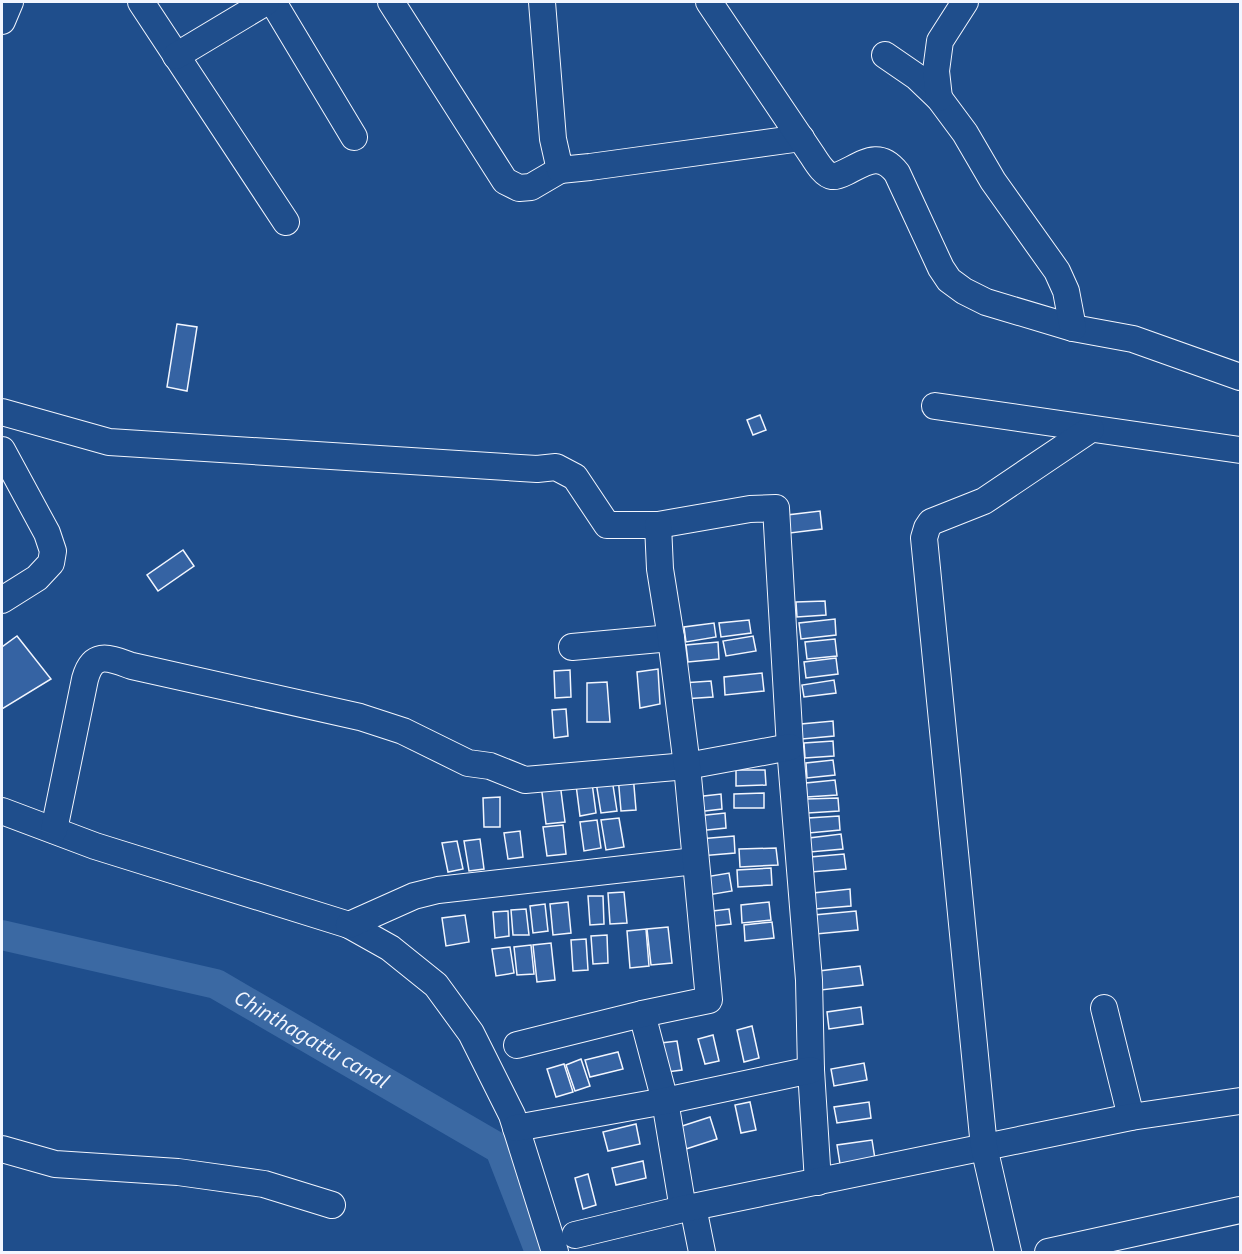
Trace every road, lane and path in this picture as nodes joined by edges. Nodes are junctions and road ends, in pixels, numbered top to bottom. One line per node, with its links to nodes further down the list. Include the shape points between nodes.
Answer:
1 (10, 2): 9 (street)
2 (141, 2): 11 (street)
3 (266, 2): 11 (street)
4 (273, 2): 13 (street)
5 (391, 2): 15 (street, via 505,181 519,188 531,187)
6 (542, 2): 15 (street, via 553,139)
7 (709, 2): 14 (street)
8 (965, 2): 12 (street, via 940,41 936,71)
9 (2, 21)
10 (885, 55): 12 (street)
11 (176, 56): 16 (street)
12 (939, 98): 17 (street, via 1057,271 1066,291)
13 (354, 136)
14 (801, 138): 15 (street); 17 (street, via 832,176 871,160 882,160 891,166 941,268 964,291 986,302)
15 (560, 170)
16 (286, 222)
17 (1073, 328): 18 (street, via 1133,339)
18 (1240, 377)
19 (935, 406): 21 (street)
20 (2, 412): 24 (street, via 109,442 556,467 575,477 607,525)
21 (1091, 429): 23 (street); 42 (street, via 984,501 938,518 927,528 924,538)
22 (2, 450): 25 (street, via 53,551 51,563 37,578)
23 (1240, 450)
24 (658, 525): 26 (street, via 660,569); 28 (street, via 776,508)
25 (2, 600)
26 (671, 638): 27 (street); 29 (street)
27 (572, 647)
28 (790, 747): 29 (street); 37 (street, via 809,980)
29 (687, 766): 31 (street, via 525,780 468,762 403,731 360,717 109,658 97,659 88,668 85,679); 32 (street)
30 (2, 811): 31 (street)
31 (54, 830): 33 (street)
32 (695, 861): 33 (street, via 438,890 414,896); 35 (street, via 709,1000)
33 (349, 925): 41 (street, via 390,948 436,984 471,1033)
34 (1104, 1008): 40 (street)
35 (642, 1014): 36 (street); 38 (street)
36 (517, 1045)
37 (811, 1070): 38 (street); 44 (street)
38 (665, 1101): 41 (street); 46 (street)
39 (1240, 1101): 40 (street)
40 (1131, 1117): 42 (street)
41 (516, 1128): 49 (street)
42 (984, 1147): 44 (street); 51 (street)
43 (2, 1149): 45 (street, via 55,1164 178,1172 264,1184)
44 (818, 1182): 46 (street)
45 (332, 1205)
46 (688, 1208): 48 (street); 50 (street)
47 (1240, 1210): 52 (street)
48 (575, 1235)
49 (555, 1252)
50 (702, 1252)
51 (1008, 1252)
52 (1048, 1252)

